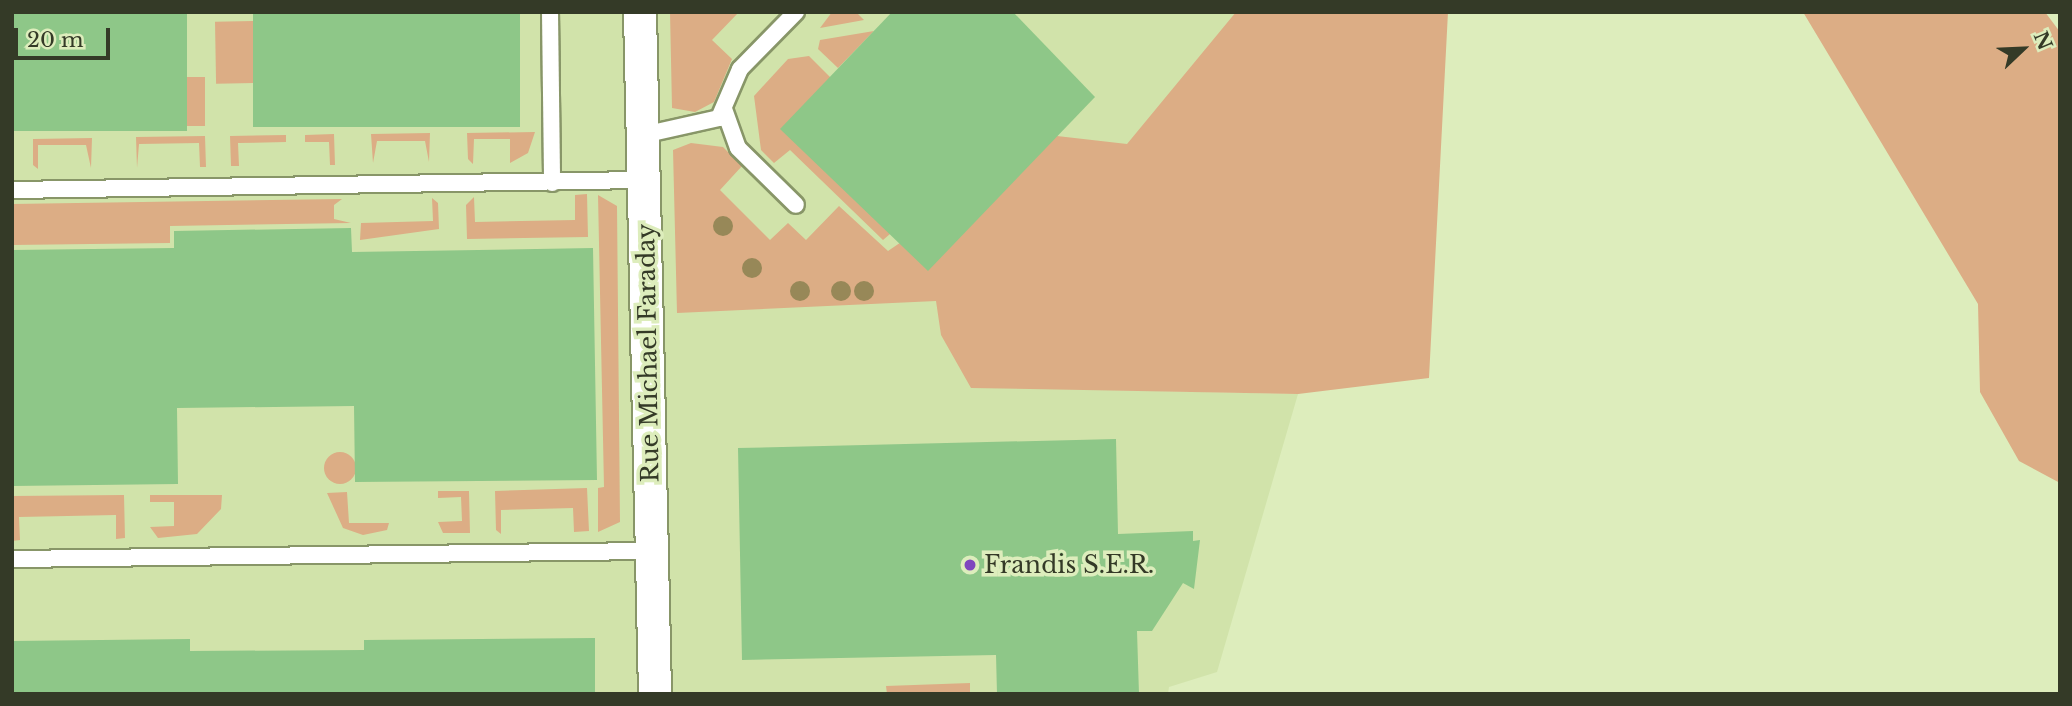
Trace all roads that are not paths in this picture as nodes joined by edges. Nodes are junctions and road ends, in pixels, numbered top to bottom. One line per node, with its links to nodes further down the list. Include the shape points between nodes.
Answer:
1 (550, 12): 7 (lane)
2 (640, 12): 5 (street, Rue Michael Faraday)
3 (796, 12): 4 (lane, via 740,69)
4 (724, 109): 5 (lane, via 702,126); 9 (lane, via 738,148)
5 (643, 135): 6 (street, Rue Michael Faraday)
6 (644, 180): 7 (lane); 10 (street, Rue Michael Faraday)
7 (552, 183): 8 (lane)
8 (12, 190)
9 (796, 205)
10 (653, 551): 11 (lane); 12 (street, Rue Michael Faraday)
11 (12, 559)
12 (655, 694)

